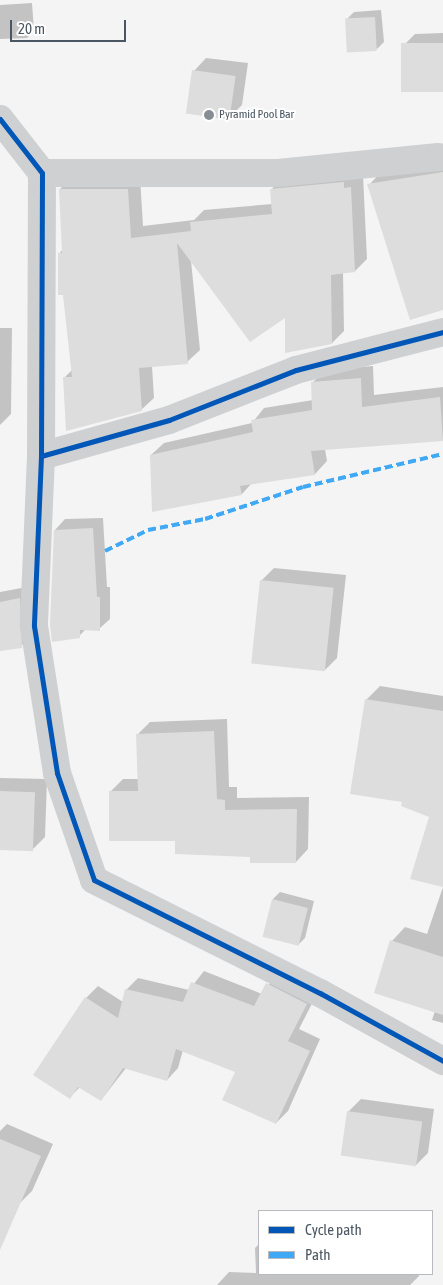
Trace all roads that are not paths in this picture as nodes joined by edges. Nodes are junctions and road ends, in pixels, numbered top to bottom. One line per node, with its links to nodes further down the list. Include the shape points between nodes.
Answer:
1 (0, 119): 3 (street)
2 (438, 157): 3 (street, via 278,174)
3 (42, 173): 5 (street)
4 (443, 332): 5 (street, via 296,370 169,420)
5 (41, 456): 6 (street, via 34,626 57,773 94,880 320,993)
6 (443, 1061)

